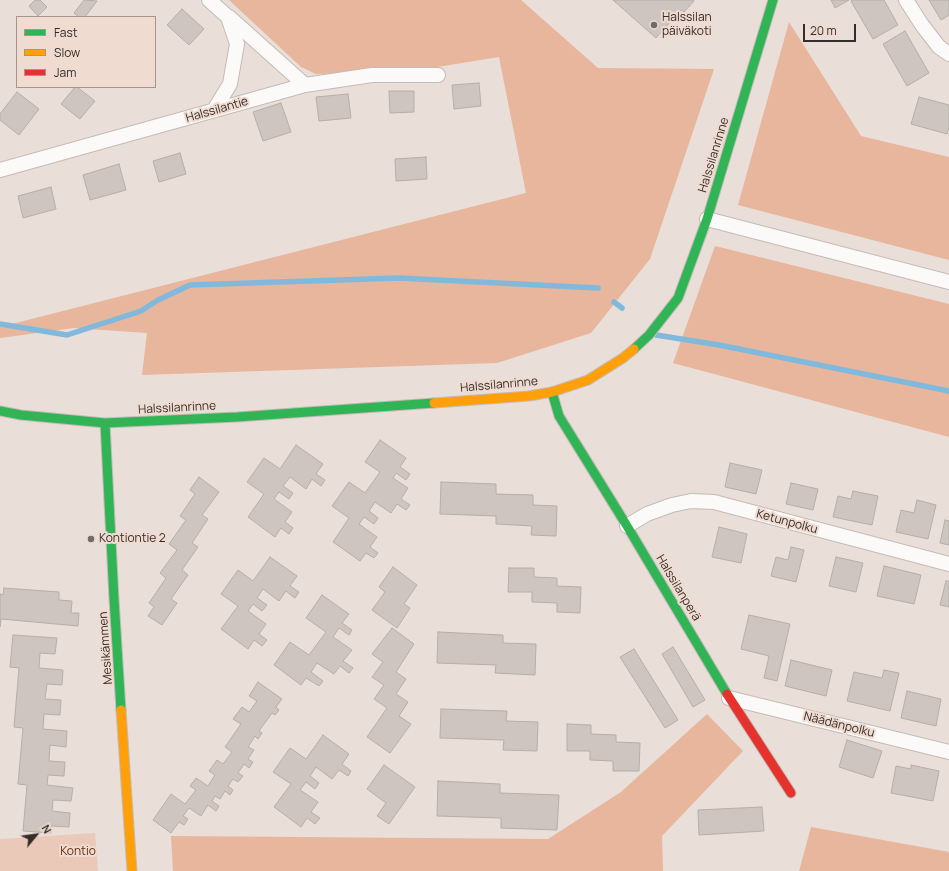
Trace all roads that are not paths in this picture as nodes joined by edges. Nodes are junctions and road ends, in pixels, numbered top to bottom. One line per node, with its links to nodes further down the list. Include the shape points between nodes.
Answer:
1 (209, 0): 4 (street)
2 (773, 0): 10 (street, Halssilanrinne)
3 (906, 0): 5 (street, via 935,42)
4 (228, 17): 7 (street); 8 (street, via 237,44 230,84)
5 (949, 54)
6 (438, 74): 7 (street, Halssilantie, via 372,75)
7 (305, 85): 8 (street, Halssilantie)
8 (214, 110): 9 (street, Halssilantie)
9 (0, 170)
10 (707, 219): 11 (street); 12 (street, Halssilanrinne, via 678,298 649,335 623,358 588,380)
11 (949, 282)
12 (552, 392): 14 (street, Halssilanrinne, via 529,396 237,417); 15 (street, Halssilanperä, via 559,416)
13 (0, 411): 14 (street, Halssilanrinne)
14 (105, 423): 20 (street, Mesikämmen)
15 (627, 526): 16 (street, Ketunpolku, via 647,514 672,505 691,501 714,502); 17 (street, Halssilanperä)
16 (949, 564)
17 (729, 698): 18 (street, Näädänpolku); 19 (street, Halssilanperä)
18 (949, 752)
19 (791, 792)
20 (132, 871)

